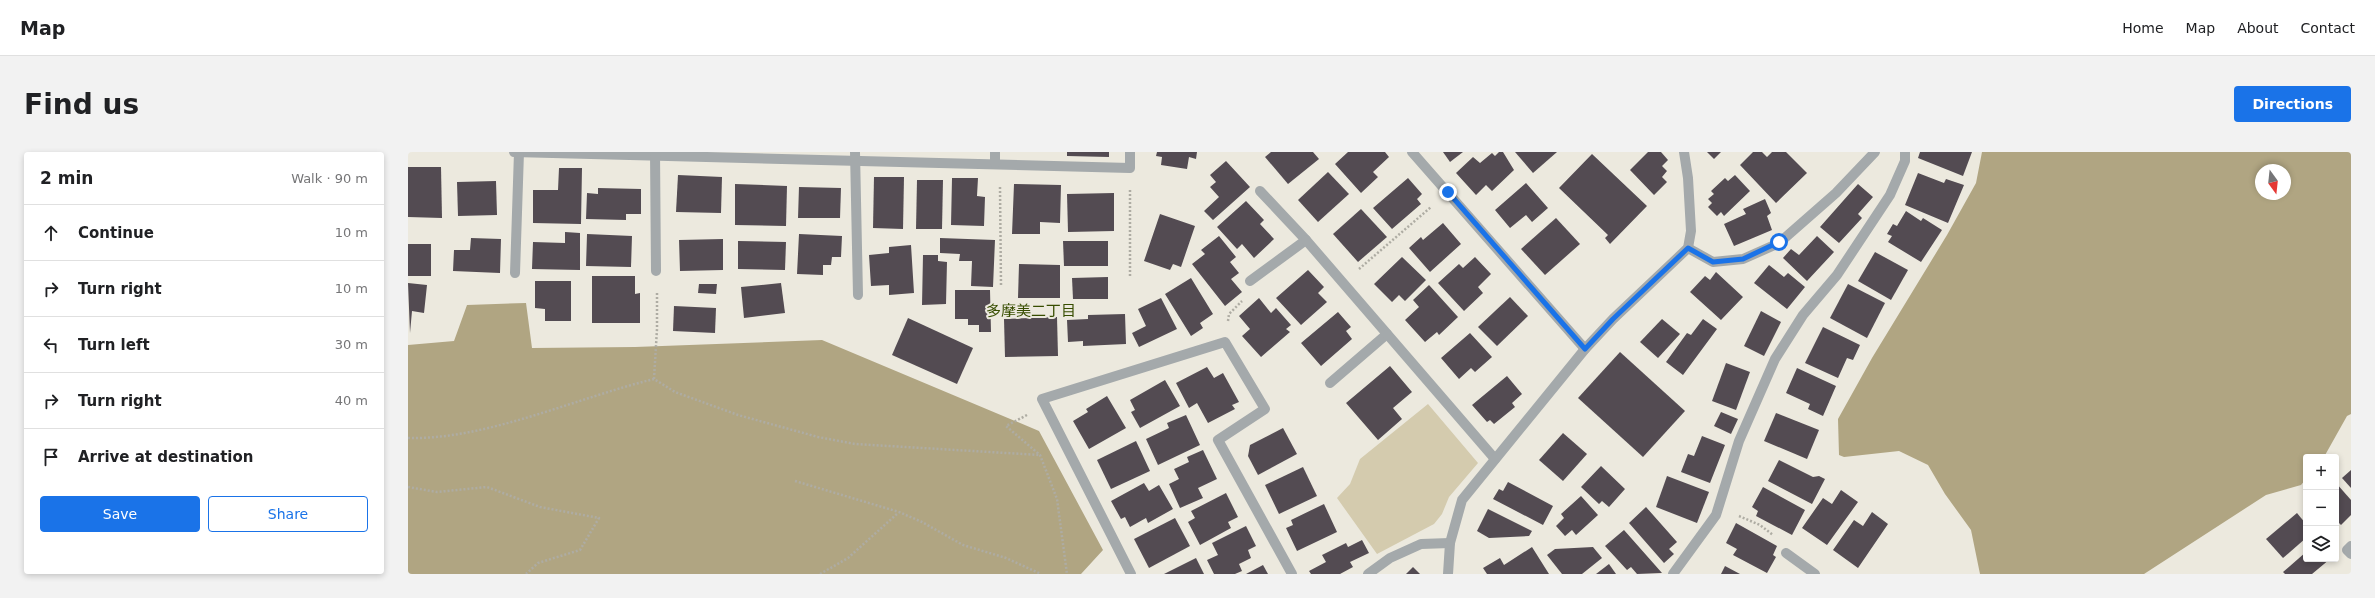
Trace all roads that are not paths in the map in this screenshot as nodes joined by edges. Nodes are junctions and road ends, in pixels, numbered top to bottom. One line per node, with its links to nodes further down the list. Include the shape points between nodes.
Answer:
1 (514, 152): 2 (street)
2 (519, 152): 9 (street); 16 (street)
3 (995, 152): 11 (street)
4 (1130, 152): 11 (street, via 1130,168)
5 (1412, 152): 20 (street)
6 (1684, 152): 14 (street, via 1691,231)
7 (1875, 152): 14 (street, via 1836,193 1779,242 1743,259 1713,262)
8 (1905, 152): 31 (street, via 1905,161 1890,195 1837,275 1803,315 1775,359 1739,442 1716,515)
9 (655, 154): 10 (street); 15 (street)
10 (855, 156): 11 (street); 18 (street)
11 (997, 164)
12 (1260, 192): 13 (street)
13 (1306, 240): 17 (street); 19 (street)
14 (1688, 248): 20 (street)
15 (656, 271)
16 (515, 273)
17 (1250, 282)
18 (858, 295)
19 (1387, 334): 21 (street); 22 (street)
20 (1585, 349): 22 (street)
21 (1330, 383)
22 (1495, 458): 23 (street, via 1462,500)
23 (1450, 543): 29 (street, via 1421,544 1390,558); 30 (street)
24 (2351, 546): 26 (street, via 2347,550)
25 (1786, 553): 32 (street)
26 (2351, 554)
27 (1131, 574): 28 (street, via 1042,399 1225,342 1265,409 1218,440)
28 (1292, 574)
29 (1368, 574)
30 (1448, 574)
31 (1673, 574)
32 (1815, 574)

